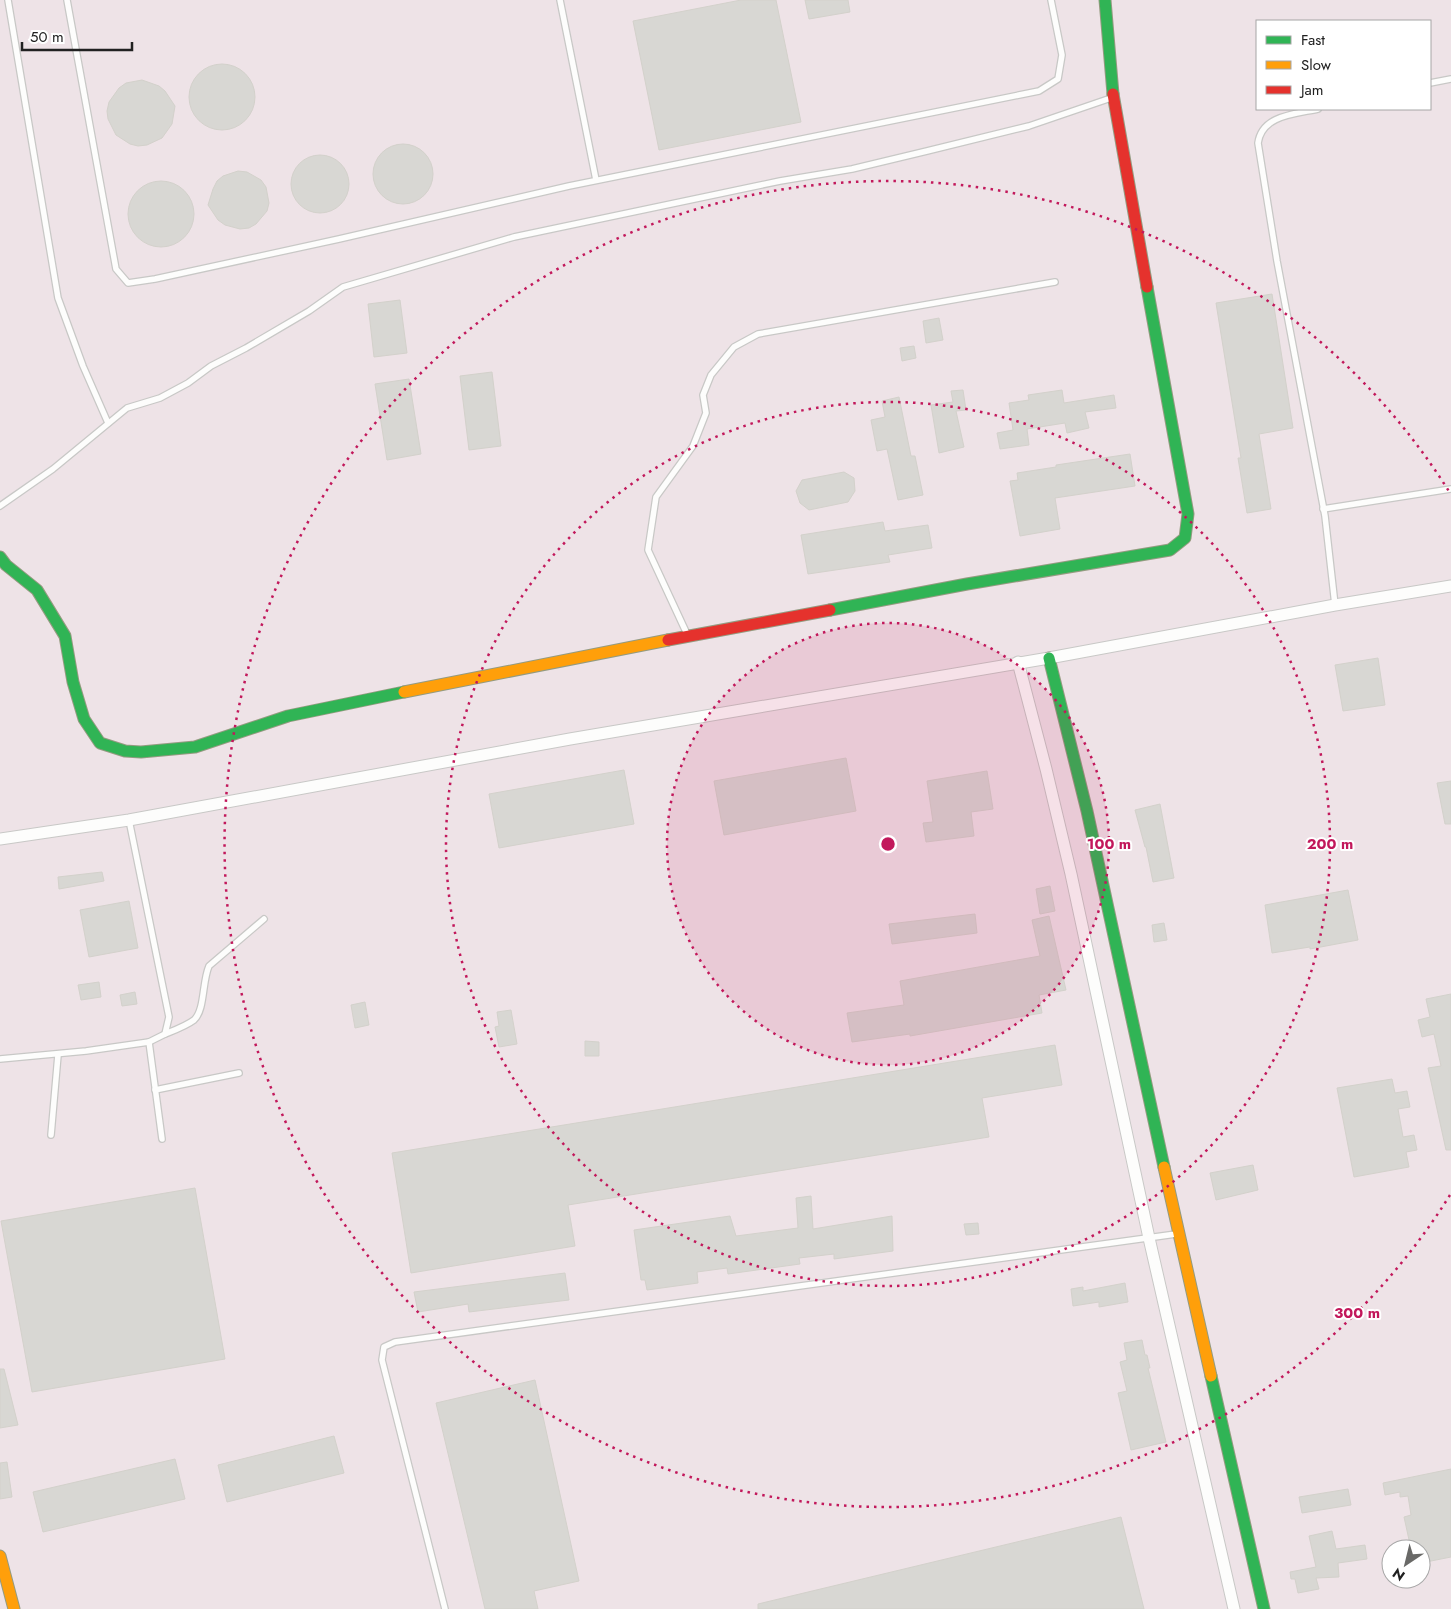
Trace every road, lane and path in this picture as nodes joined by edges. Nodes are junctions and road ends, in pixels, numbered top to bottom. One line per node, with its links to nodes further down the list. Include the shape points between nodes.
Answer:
1 (8, 0): 12 (lane, via 58,298)
2 (67, 0): 10 (lane, via 116,269 128,283)
3 (560, 0): 10 (lane)
4 (1051, 0): 10 (lane, via 1062,55 1058,79 1039,91)
5 (1105, 0): 8 (street)
6 (1451, 79): 7 (lane)
7 (1431, 83)
8 (1113, 97): 12 (lane, via 1029,126 936,149 514,237 343,287 309,311 211,366 188,384 160,398 127,408); 19 (street, via 1188,514 1185,538 1170,550)
9 (1313, 110): 15 (lane, via 1277,118 1266,126 1258,143)
10 (596, 180)
11 (1056, 282): 19 (lane, via 758,334 734,348 711,375 703,396 706,413 693,446 656,497 653,514 648,550)
12 (108, 423): 14 (lane, via 53,469)
13 (1451, 488): 15 (lane)
14 (0, 506)
15 (1323, 509): 18 (lane)
16 (0, 558): 19 (street, via 36,590 64,636 84,719 100,743 125,751 195,747 288,716)
17 (1451, 586): 18 (street)
18 (1335, 605): 20 (street)
19 (688, 636)
20 (1049, 658): 21 (street); 33 (street, via 1119,954)
21 (1018, 662): 22 (street, via 570,739); 34 (street, via 1071,874)
22 (129, 820): 23 (street); 25 (lane, via 169,1017)
23 (0, 839)
24 (264, 919): 25 (lane, via 209,966 201,1009 196,1018)
25 (166, 1034): 26 (lane)
26 (149, 1042): 27 (lane); 30 (lane)
27 (58, 1055): 28 (lane); 31 (lane)
28 (0, 1060)
29 (239, 1073): 30 (lane)
30 (156, 1090): 32 (lane)
31 (52, 1135)
32 (162, 1139)
33 (1178, 1234): 34 (lane); 39 (street)
34 (1149, 1238): 37 (lane, via 395,1342 384,1347 382,1360); 38 (street)
35 (0, 1556): 36 (street)
36 (14, 1609)
37 (445, 1609)
38 (1234, 1609)
39 (1264, 1609)

